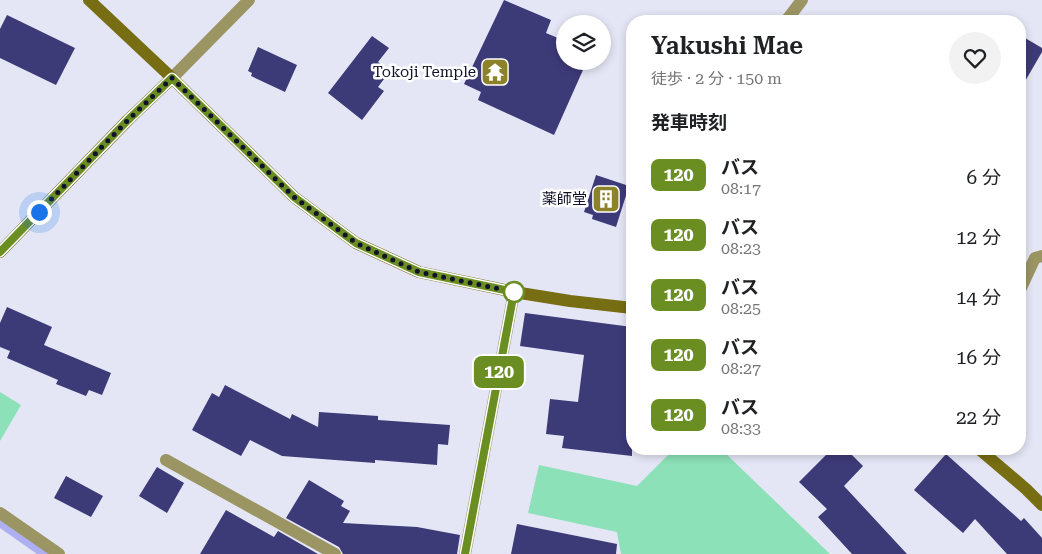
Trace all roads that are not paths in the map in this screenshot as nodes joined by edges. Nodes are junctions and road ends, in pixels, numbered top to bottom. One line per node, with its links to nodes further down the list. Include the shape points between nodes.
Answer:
1 (88, 0): 5 (street)
2 (249, 0): 5 (street)
3 (802, 0): 4 (street)
4 (791, 15)
5 (172, 78): 6 (street); 9 (street, via 294,197 356,243 419,272)
6 (0, 252)
7 (1042, 256): 8 (street, via 1035,258)
8 (1026, 277)
9 (514, 292): 10 (street); 17 (street)
10 (626, 307)
11 (986, 455): 13 (street)
12 (166, 460): 16 (street)
13 (1042, 505)
14 (0, 513): 15 (street)
15 (59, 554)
16 (335, 554)
17 (465, 554)

